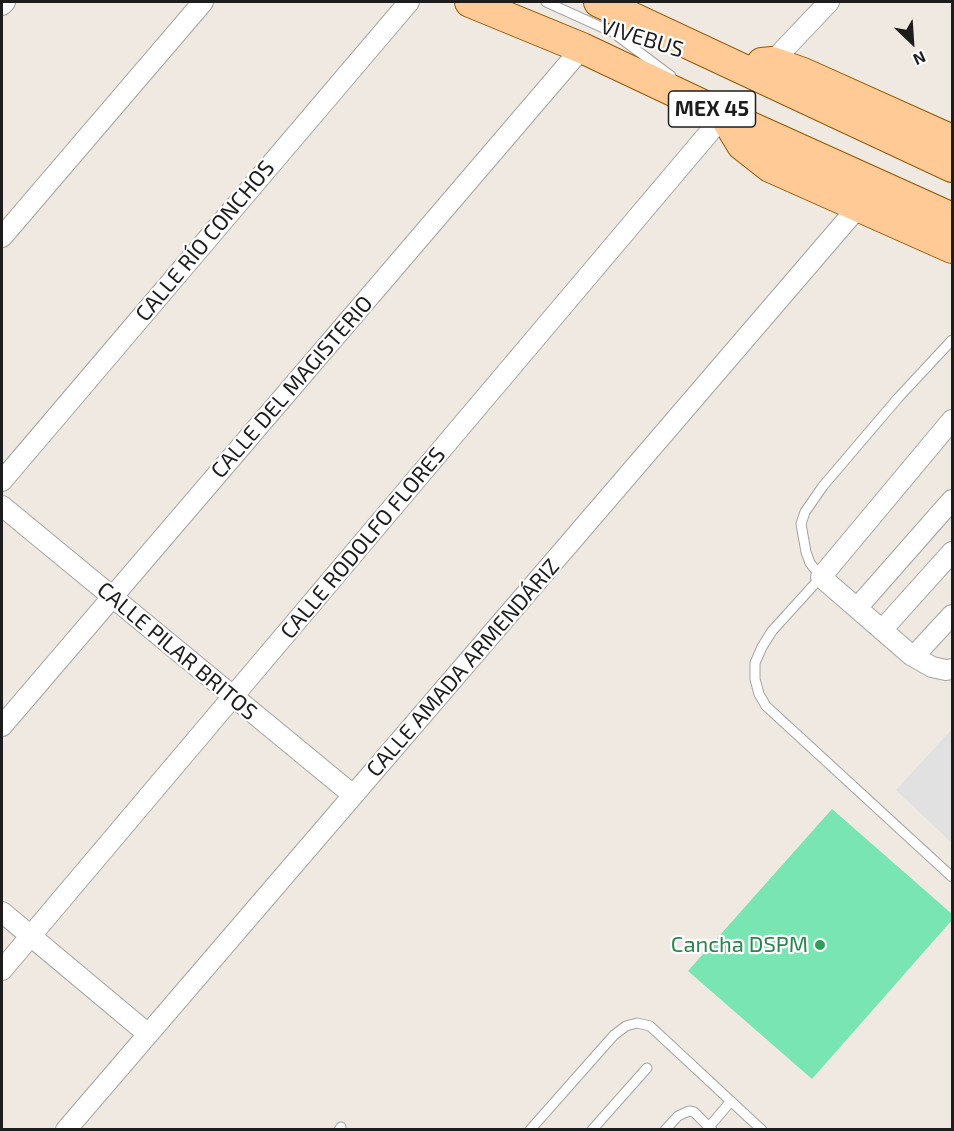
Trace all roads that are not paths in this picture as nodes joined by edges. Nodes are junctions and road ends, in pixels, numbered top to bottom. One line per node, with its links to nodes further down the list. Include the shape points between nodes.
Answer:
1 (5, 2): 8 (street)
2 (203, 2): 20 (street)
3 (409, 2): 24 (street, CALLE RÍO CONCHOS)
4 (470, 2): 11 (main road, MEX 45)
5 (546, 2): 9 (lane, VIVEBUS)
6 (598, 2): 14 (main road, MEX 45)
7 (829, 2): 13 (street)
8 (2, 5)
9 (610, 31): 10 (lane, VIVEBUS); 15 (lane)
10 (664, 46)
11 (582, 48): 15 (main road, MEX 45); 29 (street, CALLE DEL MAGISTERIO)
12 (675, 49): 14 (lane, VIVEBUS)
13 (772, 62): 14 (main road); 16 (main road)
14 (740, 66): 17 (main road, MEX 45)
15 (724, 115): 18 (main road, via 742,145 762,161); 19 (main road, MEX 45); 35 (street, CALLE RODOLFO FLORES)
16 (952, 140)
17 (952, 167)
18 (859, 206): 21 (main road); 37 (street, CALLE AMADA ARMENDÁRIZ)
19 (952, 218)
20 (2, 237)
21 (952, 248)
22 (952, 340): 28 (lane, via 898,398 805,512 801,524 806,552)
23 (952, 420): 28 (street)
24 (2, 482)
25 (952, 500): 30 (street)
26 (2, 506): 29 (street, CALLE PILAR BRITOS)
27 (952, 552): 32 (street)
28 (821, 577): 30 (street); 38 (lane, via 762,647 755,663 759,694 766,706)
29 (113, 596): 35 (street, CALLE PILAR BRITOS); 36 (street, CALLE DEL MAGISTERIO)
30 (857, 608): 32 (street)
31 (952, 615): 33 (street)
32 (882, 630): 33 (street)
33 (914, 656): 34 (street, via 932,667)
34 (952, 669)
35 (233, 697): 37 (street, CALLE PILAR BRITOS); 40 (street, CALLE RODOLFO FLORES)
36 (2, 726)
37 (353, 795): 42 (street, CALLE AMADA ARMENDÁRIZ)
38 (952, 877)
39 (2, 912): 40 (street)
40 (30, 936): 41 (street, CALLE RODOLFO FLORES); 42 (street)
41 (2, 970)
42 (148, 1034): 46 (street, CALLE AMADA ARMENDÁRIZ)
43 (647, 1068): 48 (lane)
44 (731, 1101): 45 (lane); 47 (lane, via 650,1026 637,1023 614,1035); 50 (lane)
45 (710, 1128): 49 (lane, via 689,1111)
46 (66, 1130)
47 (530, 1130)
48 (592, 1130)
49 (665, 1130)
50 (762, 1130)

